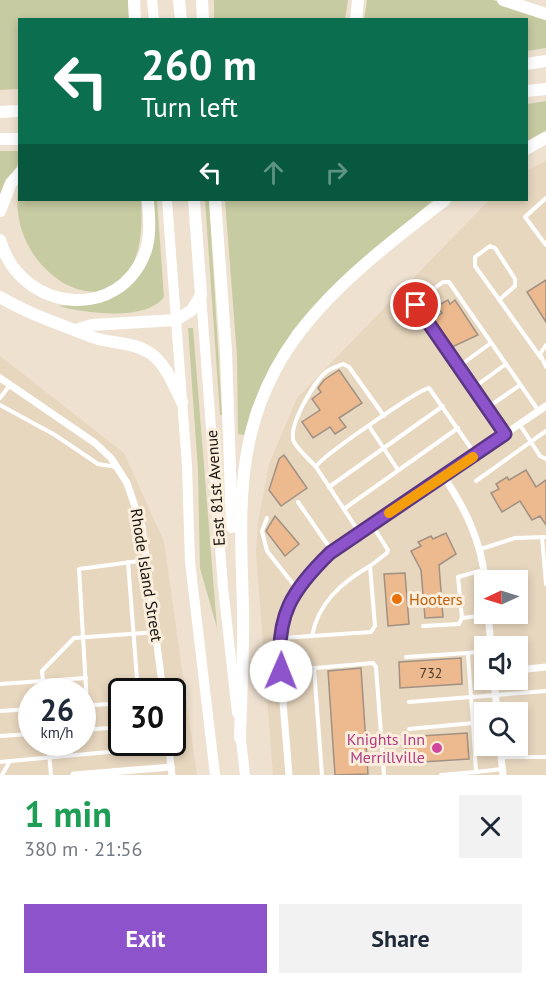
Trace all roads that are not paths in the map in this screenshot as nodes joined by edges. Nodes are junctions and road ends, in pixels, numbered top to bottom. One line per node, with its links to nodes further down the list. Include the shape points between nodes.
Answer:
1 (134, 0): 8 (highway)
2 (152, 0): 9 (main road)
3 (179, 0): 10 (highway)
4 (202, 0): 11 (highway)
5 (358, 0): 12 (highway)
6 (504, 0): 7 (highway)
7 (546, 14)
8 (135, 18)
9 (154, 18)
10 (181, 18)
11 (203, 18)
12 (356, 18)
13 (546, 61): 14 (highway)
14 (528, 64)
15 (546, 88): 16 (highway)
16 (528, 92)
17 (18, 111): 18 (highway)
18 (0, 112)
19 (18, 138): 21 (highway)
20 (546, 138): 22 (highway)
21 (0, 139)
22 (528, 148)
23 (18, 175): 30 (highway)
24 (546, 198): 32 (lane, via 525,217)
25 (148, 201): 31 (highway, via 148,240 140,262 122,284 100,295 65,300 43,294 15,272)
26 (167, 201): 36 (main road, East 81st Avenue)
27 (194, 201): 33 (highway, East 81st Avenue)
28 (215, 201): 84 (highway, via 232,528)
29 (444, 201): 84 (highway, via 342,285 294,339 272,376 248,438 242,472)
30 (0, 211)
31 (0, 240)
32 (546, 245)
33 (201, 295): 36 (highway, via 192,310); 120 (main road, East 81st Avenue, via 225,609)
34 (0, 297): 37 (highway, via 39,318)
35 (499, 300): 35 (lane, via 475,266 475,257 490,246 515,279 514,286); 40 (lane)
36 (176, 320): 37 (highway); 49 (main road, East 81st Avenue)
37 (79, 329): 49 (highway, via 93,337 133,345 150,353 166,370)
38 (491, 343): 41 (lane); 42 (lane); 42 (lane, via 449,282 443,282 416,305)
39 (546, 345): 40 (lane)
40 (541, 358): 43 (lane)
41 (506, 364): 46 (lane); 47 (lane)
42 (458, 366): 47 (lane)
43 (546, 368)
44 (0, 378): 45 (street, Rhode Island Street)
45 (10, 385): 48 (lane); 65 (street, Rhode Island Street, via 95,443)
46 (520, 385): 53 (lane); 54 (lane)
47 (472, 388): 53 (lane)
48 (0, 398)
49 (182, 402): 135 (main road, East 81st Avenue, via 190,562)
50 (0, 405): 65 (lane, via 98,464)
51 (443, 406): 55 (lane, via 427,388); 58 (lane); 62 (lane)
52 (546, 406): 54 (street)
53 (487, 408): 60 (lane)
54 (539, 411): 56 (street)
55 (384, 416): 57 (lane); 66 (lane, via 349,367 343,364 328,370 304,403 292,434 294,442)
56 (519, 424): 60 (street); 61 (lane)
57 (369, 426): 62 (lane); 66 (lane, via 324,457)
58 (458, 428): 63 (lane); 67 (lane)
59 (546, 431): 61 (lane)
60 (505, 434): 63 (street)
61 (531, 441): 64 (lane); 69 (lane)
62 (385, 448): 67 (lane); 70 (lane)
63 (476, 455): 68 (street)
64 (546, 459)
65 (117, 467): 79 (street, Rhode Island Street, via 140,513)
66 (316, 467): 70 (lane)
67 (398, 470): 72 (lane)
68 (444, 477): 74 (street); 77 (street, via 465,509)
69 (476, 481)
70 (329, 487): 72 (lane)
71 (298, 502): 78 (lane)
72 (344, 509): 75 (lane)
73 (267, 518): 86 (lane, via 262,531 267,551)
74 (372, 525): 75 (street); 81 (lane, via 388,550)
75 (360, 533): 78 (street)
76 (544, 537): 77 (lane, via 515,538); 85 (lane)
77 (481, 549): 82 (street)
78 (332, 551): 86 (street)
79 (147, 560): 80 (lane); 90 (street, Rhode Island Street)
80 (128, 562): 91 (lane); 93 (lane, via 79,569)
81 (370, 566): 92 (lane, via 339,586 326,601 315,620); 92 (lane, via 375,626 371,632)
82 (484, 570)
83 (474, 573): 88 (lane, via 458,577)
84 (241, 578): 120 (highway)
85 (546, 584)
86 (297, 589): 94 (street, via 291,597)
87 (474, 616): 88 (lane)
88 (462, 618): 89 (lane, via 459,624)
89 (423, 626)
90 (157, 632): 91 (lane); 105 (street, Rhode Island Street)
91 (134, 634): 93 (lane); 104 (lane)
92 (312, 636): 94 (lane)
93 (83, 638): 102 (lane, via 74,638 42,671); 103 (lane)
94 (281, 639): 101 (street)
95 (474, 652): 96 (lane)
96 (468, 653): 97 (lane); 111 (lane)
97 (406, 657)
98 (546, 667): 100 (street)
99 (314, 668): 101 (lane); 138 (lane); 139 (lane, via 369,663 376,667)
100 (528, 669)
101 (281, 671): 137 (street)
102 (43, 678)
103 (86, 678)
104 (137, 678)
105 (162, 678)
106 (18, 683): 107 (lane)
107 (0, 684)
108 (495, 690): 110 (street)
109 (546, 691): 110 (lane)
110 (496, 695): 111 (lane); 113 (street)
111 (471, 697): 112 (lane); 116 (lane)
112 (409, 702)
113 (496, 702)
114 (18, 710): 115 (lane)
115 (0, 711)
116 (473, 723): 117 (lane); 129 (lane)
117 (409, 729)
118 (18, 735): 119 (lane)
119 (0, 736)
120 (240, 738): 136 (main road, East 81st Avenue)
121 (108, 753): 125 (lane)
122 (170, 756): 128 (street)
123 (501, 757): 124 (lane); 130 (street)
124 (546, 757)
125 (49, 758): 126 (lane); 132 (lane)
126 (10, 761): 127 (lane); 131 (lane)
127 (0, 762)
128 (171, 767): 133 (street); 134 (street)
129 (476, 772): 130 (lane); 140 (lane)
130 (502, 772)
131 (2, 775)
132 (51, 775)
133 (74, 775)
134 (172, 775)
135 (215, 775)
136 (245, 775)
137 (289, 775)
138 (322, 775)
139 (384, 775)
140 (441, 775)

